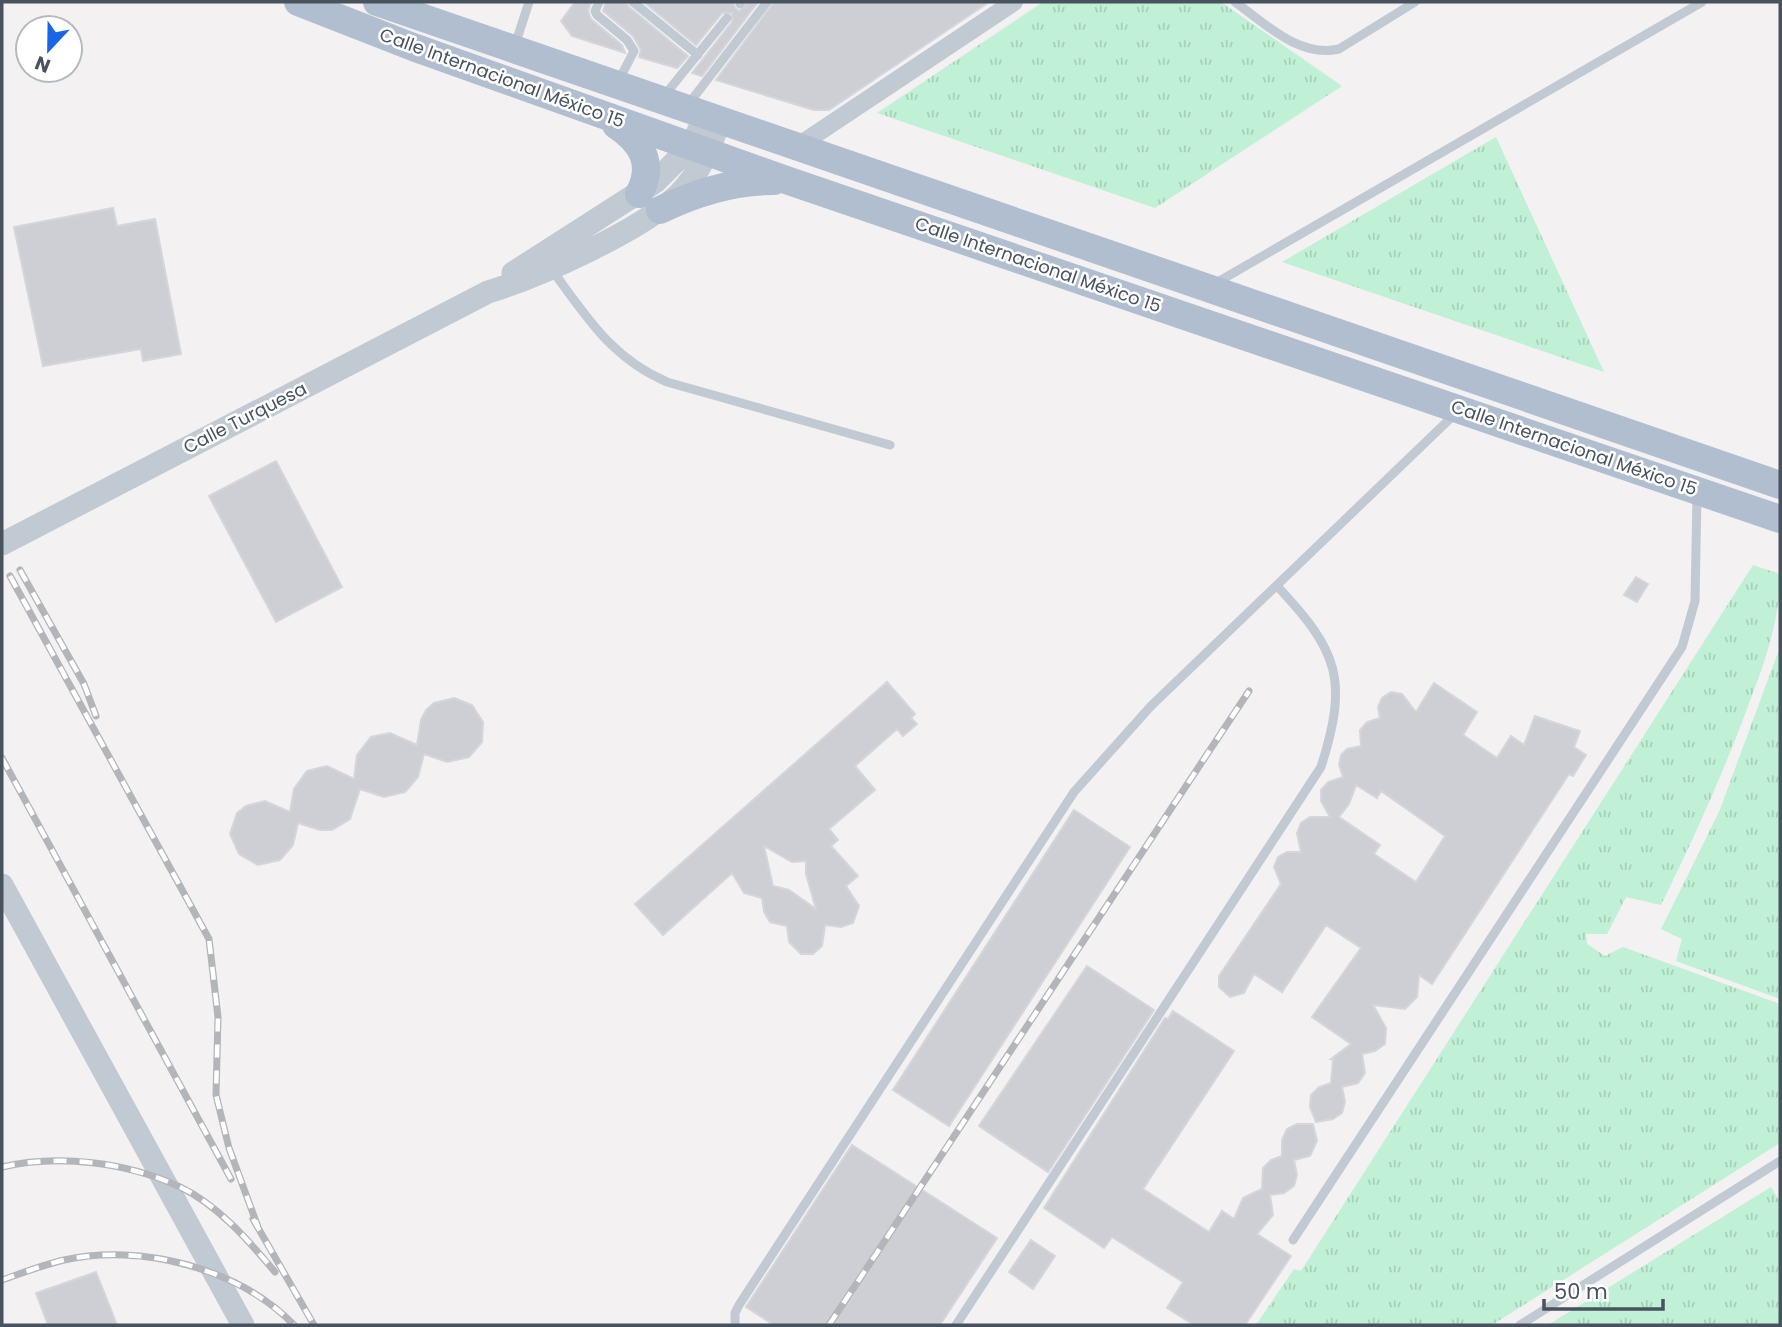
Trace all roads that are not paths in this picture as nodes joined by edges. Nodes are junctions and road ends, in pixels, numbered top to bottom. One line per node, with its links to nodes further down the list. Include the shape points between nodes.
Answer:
1 (298, 2): 15 (main road, Calle Internacional México 15)
2 (377, 2): 12 (main road, Calle Internacional México 15)
3 (529, 2): 12 (lane)
4 (599, 2): 14 (lane, via 597,15 634,51)
5 (633, 2): 13 (lane)
6 (767, 2): 16 (lane)
7 (1014, 2): 17 (street)
8 (1235, 2): 9 (lane, via 1286,38 1327,52)
9 (1415, 2)
10 (1702, 2): 22 (lane)
11 (727, 18): 13 (lane)
12 (513, 50): 14 (main road, Calle Internacional México 15)
13 (698, 55): 16 (lane)
14 (617, 84): 16 (main road, Calle Internacional México 15)
15 (590, 109): 18 (main road, Calle Internacional México 15); 20 (main road, via 637,140 645,153)
16 (694, 110): 17 (main road, Calle Internacional México 15); 18 (street, Calle Turquesa)
17 (798, 146): 22 (main road, Calle Internacional México 15)
18 (700, 149): 19 (main road, Calle Internacional México 15); 20 (street, Calle Turquesa)
19 (789, 181): 20 (main road, via 722,186); 23 (main road, Calle Internacional México 15)
20 (650, 202): 21 (street, Calle Turquesa)
21 (546, 262): 24 (lane, via 601,335 642,372); 28 (street, Calle Turquesa)
22 (1208, 288): 25 (main road, Calle Internacional México 15)
23 (1460, 410): 26 (main road, Calle Internacional México 15); 29 (lane)
24 (890, 445)
25 (1780, 485)
26 (1697, 490): 27 (main road, Calle Internacional México 15); 32 (lane, via 1695,601 1682,647)
27 (1780, 519)
28 (2, 544)
29 (1277, 586): 34 (lane, via 1152,706 1074,792 739,1305); 35 (lane, via 1313,625 1331,663 1336,688 1321,767)
30 (2, 885): 33 (street)
31 (1780, 1161): 36 (lane)
32 (1293, 1240)
33 (243, 1325)
34 (735, 1325)
35 (956, 1325)
36 (1520, 1325)

